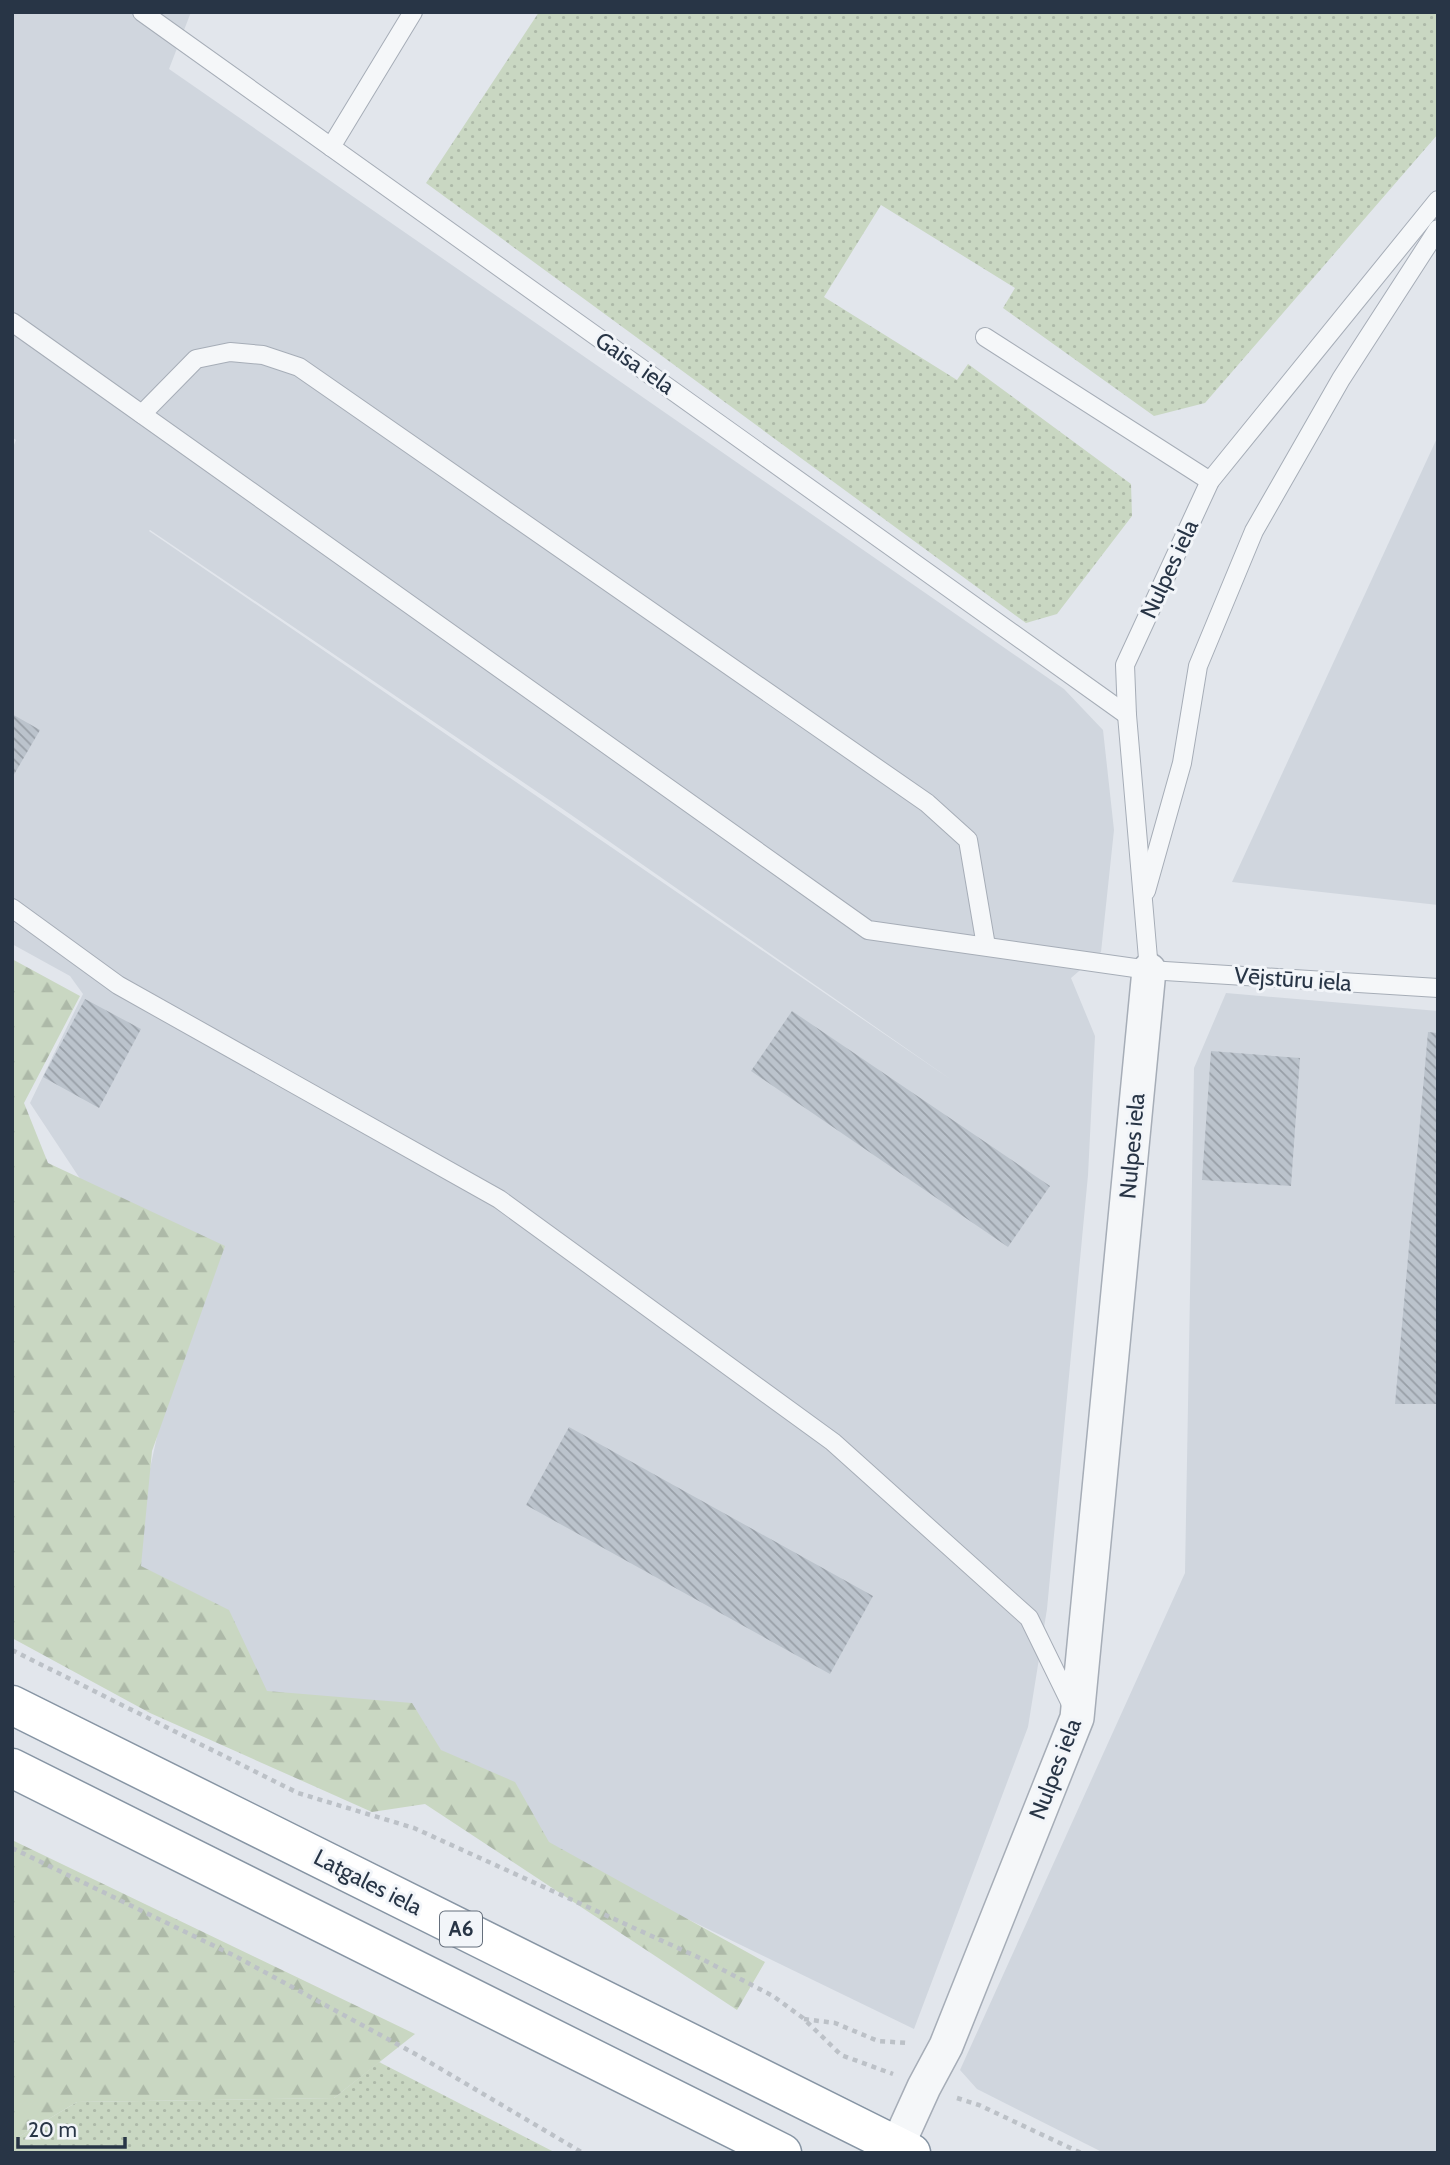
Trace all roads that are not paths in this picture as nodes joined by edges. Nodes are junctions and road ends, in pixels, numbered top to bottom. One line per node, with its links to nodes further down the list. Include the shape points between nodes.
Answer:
1 (142, 12): 3 (lane, Gaisa iela)
2 (413, 12): 3 (lane)
3 (331, 147): 10 (lane, Gaisa iela)
4 (1438, 200): 9 (lane, Nulpes iela)
5 (1438, 229): 11 (lane, via 1341,379 1254,531 1198,666 1182,763)
6 (12, 322): 8 (lane, Vējstūru iela)
7 (985, 337): 9 (lane)
8 (142, 414): 13 (lane, Vējstūru iela, via 868,930); 13 (lane, via 196,359 230,352 263,355 299,367 927,803 968,840)
9 (1210, 481): 10 (lane, Nulpes iela, via 1125,666)
10 (1127, 715): 11 (lane, Nulpes iela)
11 (1142, 905): 14 (lane, Nulpes iela)
12 (12, 908): 17 (lane, via 118,985 499,1199 833,1442 1029,1618)
13 (986, 946): 14 (lane, Vējstūru iela)
14 (1149, 970): 15 (lane, Vējstūru iela); 17 (street, Nulpes iela)
15 (1438, 988)
16 (12, 1705): 19 (highway, Latgales iela / A6)
17 (1077, 1718): 19 (street, Nulpes iela)
18 (12, 1768): 20 (highway, A6)
19 (900, 2150)
20 (782, 2153)

